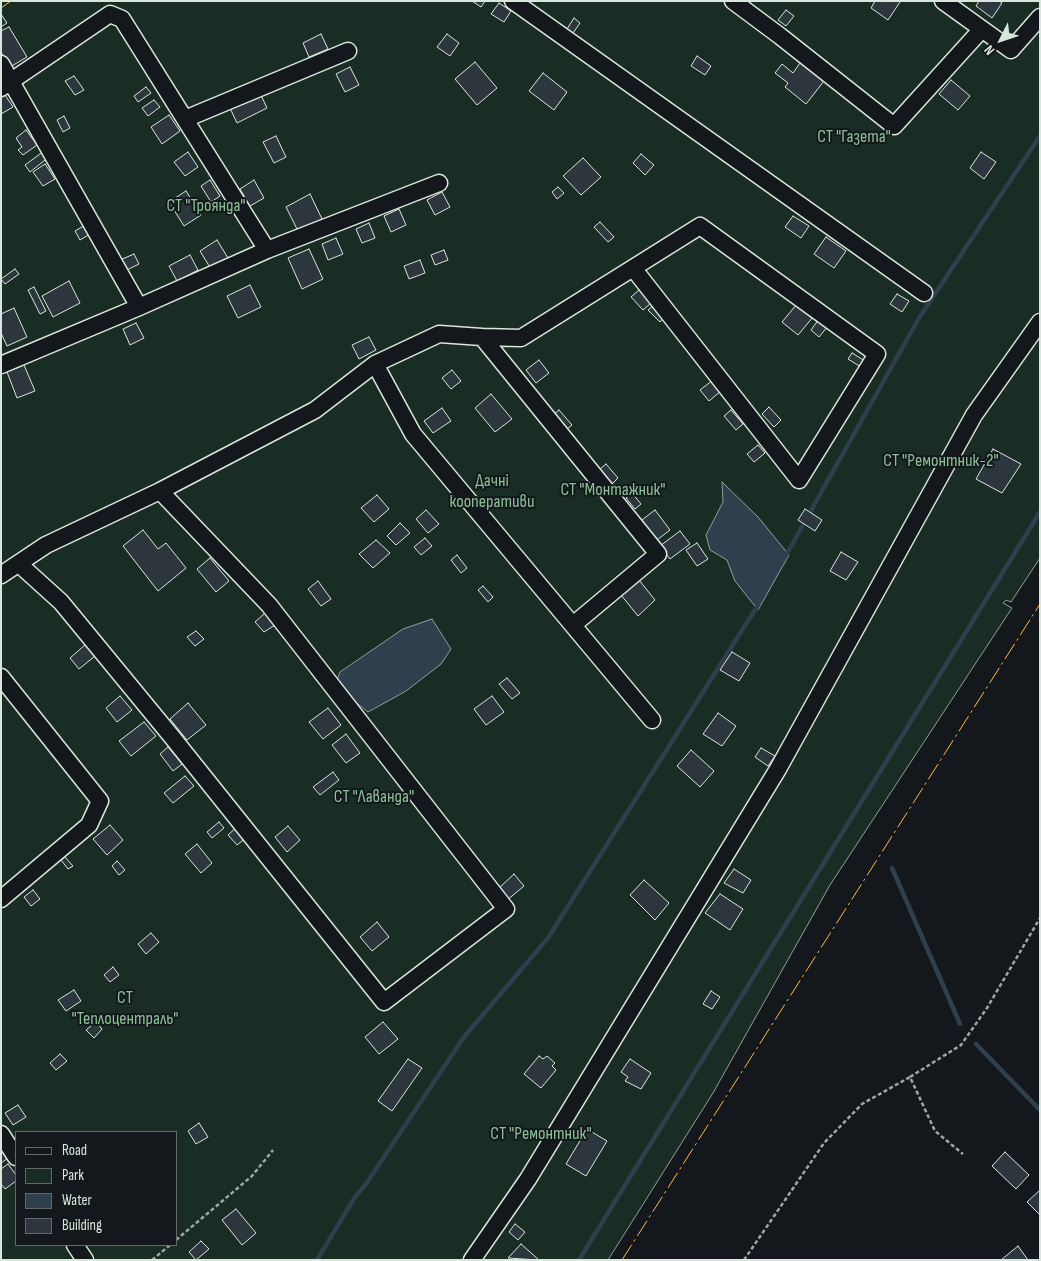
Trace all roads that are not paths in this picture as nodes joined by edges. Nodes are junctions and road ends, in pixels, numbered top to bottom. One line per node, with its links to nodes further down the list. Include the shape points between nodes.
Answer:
1 (513, 1): 13 (street)
2 (732, 1): 5 (street, via 894,126)
3 (943, 1): 5 (street)
4 (1040, 17): 5 (street, via 1011,50)
5 (982, 29)
6 (348, 50): 9 (street)
7 (1, 64): 8 (street)
8 (6, 84): 9 (street, via 110,14 122,19); 14 (street)
9 (185, 119): 11 (street)
10 (440, 183): 11 (street)
11 (267, 250): 14 (street)
12 (633, 268): 12 (street, via 638,275 799,480 877,354 700,226); 16 (street, via 521,338)
13 (924, 293)
14 (139, 307): 18 (street)
15 (1040, 322): 30 (street, via 974,415 778,769 528,1179)
16 (482, 337): 17 (street, via 440,334); 22 (street, via 658,554)
17 (375, 364): 19 (street, via 315,410); 22 (street, via 413,434)
18 (1, 365)
19 (160, 491): 20 (street, via 46,546); 20 (street, via 269,605 506,909 384,1002 61,602)
20 (19, 564): 21 (street)
21 (1, 575)
22 (572, 625): 24 (street)
23 (1, 677): 25 (street, via 100,801 88,825)
24 (652, 720)
25 (1, 899)
26 (1, 1134): 27 (street)
27 (15, 1155)
28 (76, 1246): 29 (street)
29 (85, 1260)
30 (472, 1260)

